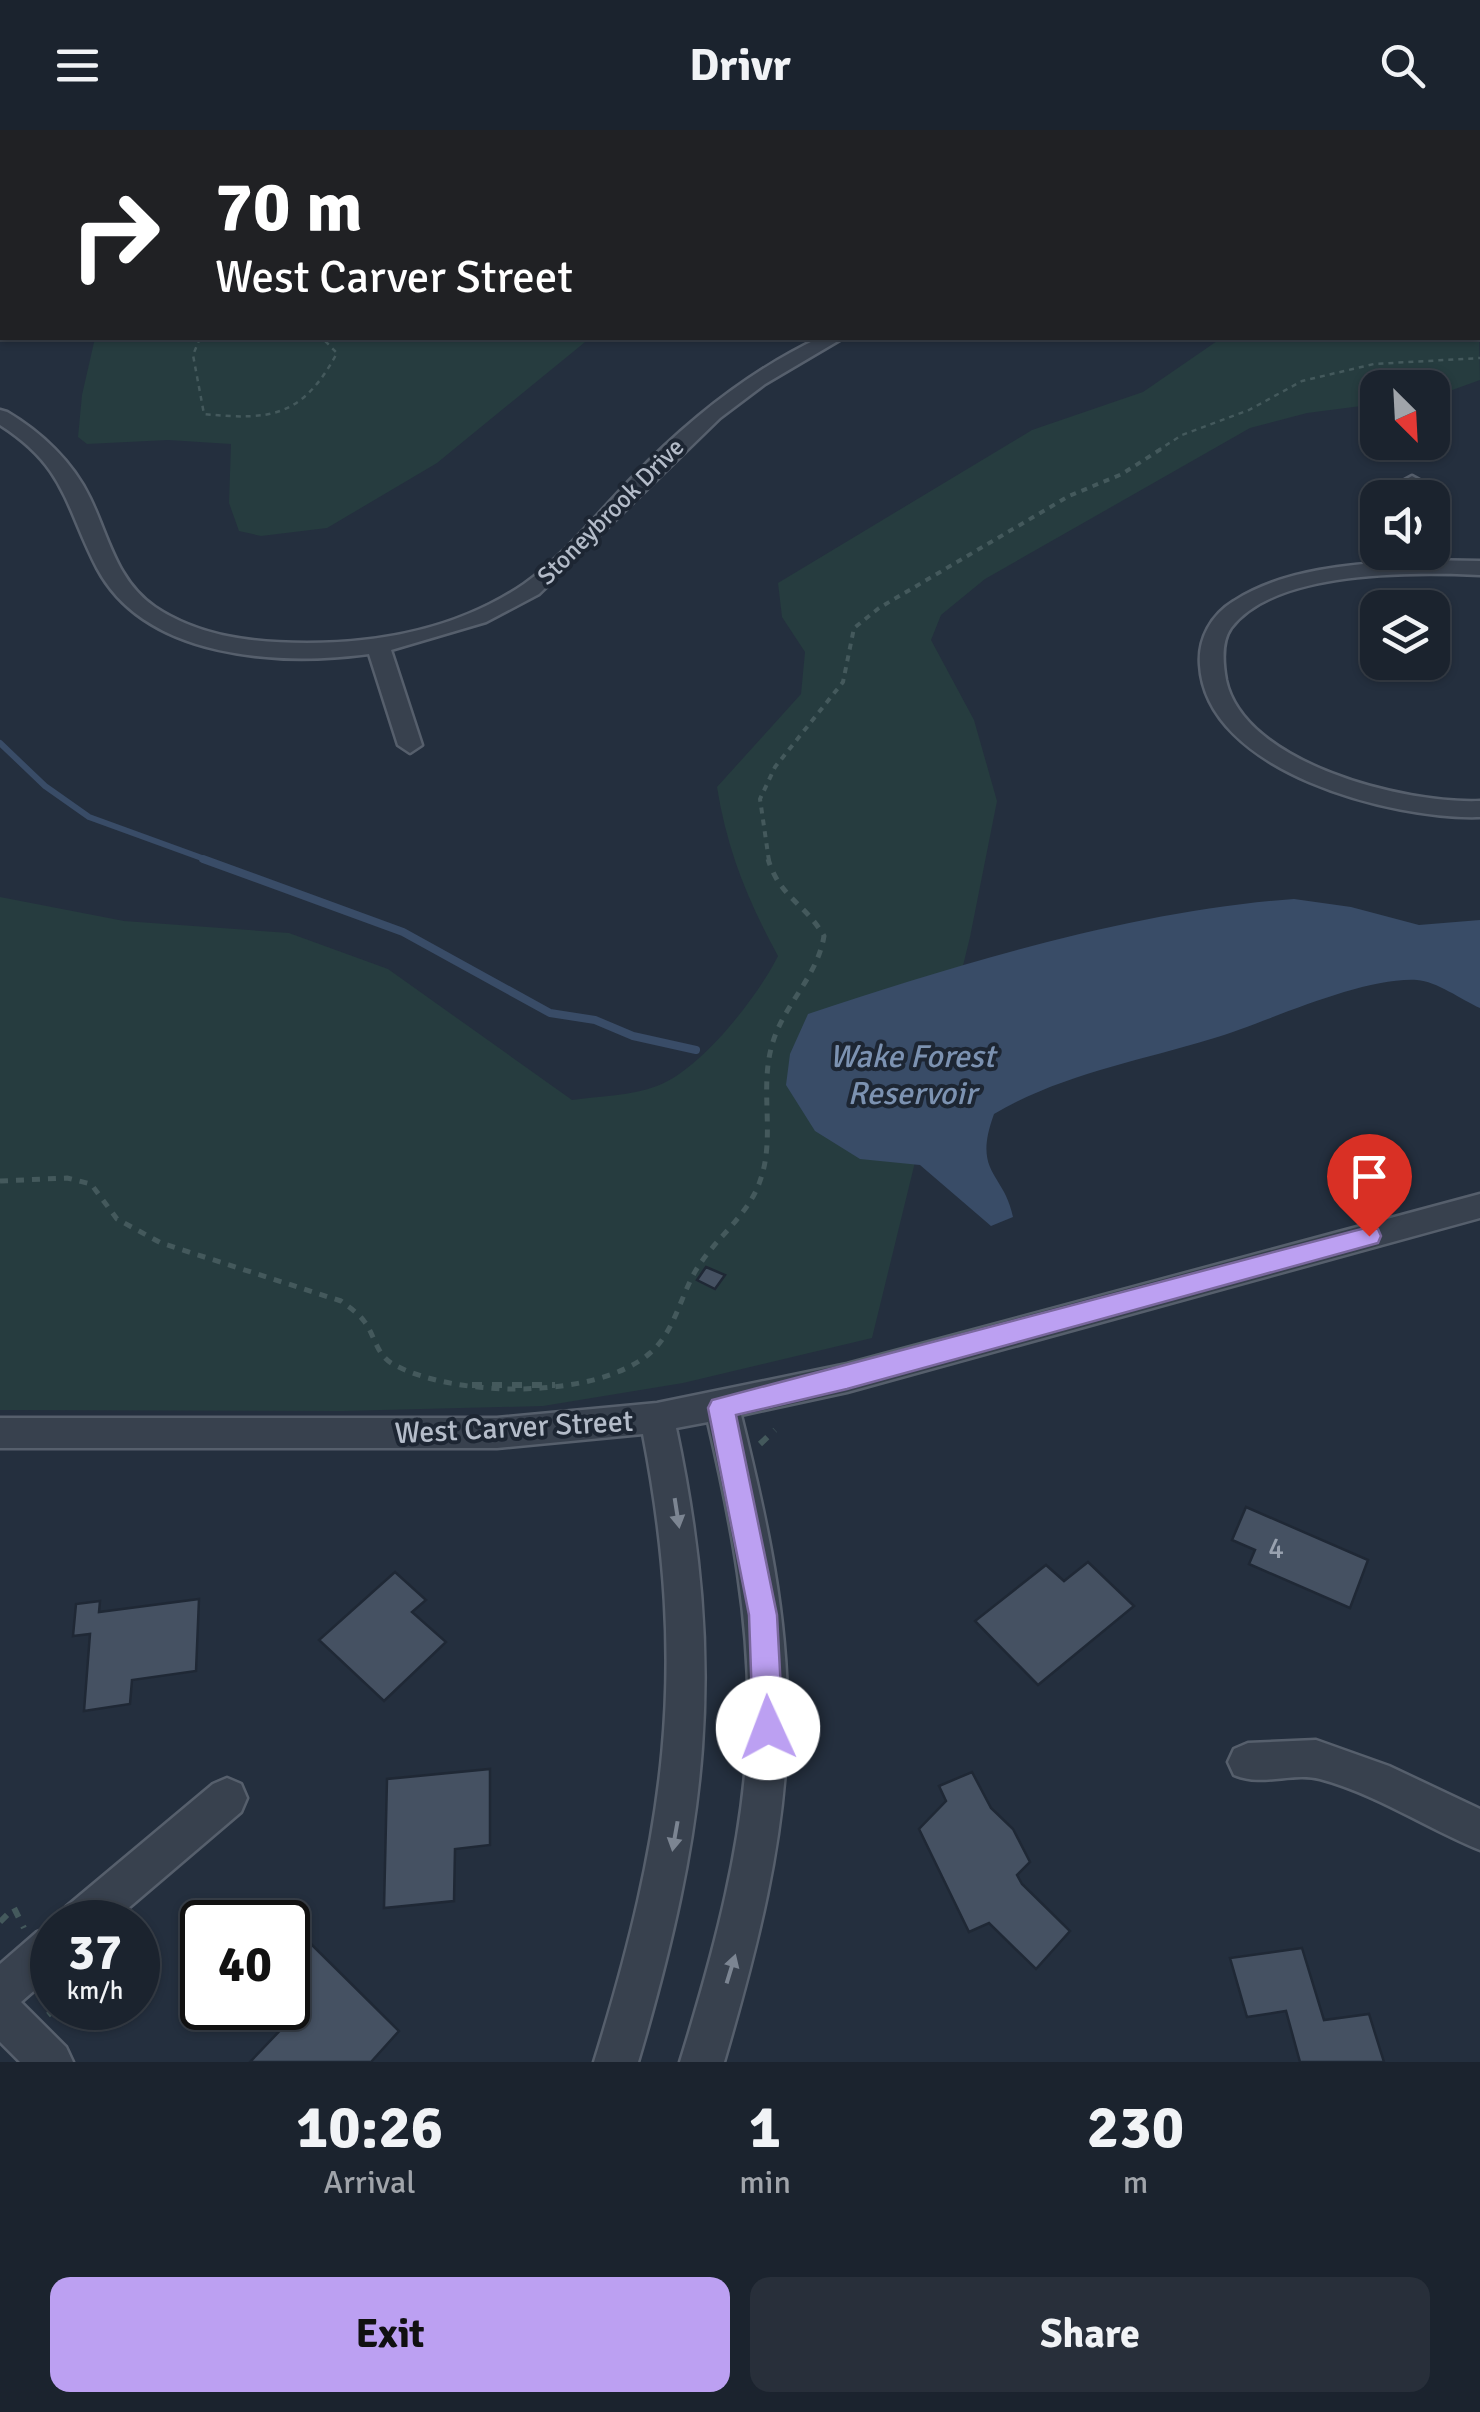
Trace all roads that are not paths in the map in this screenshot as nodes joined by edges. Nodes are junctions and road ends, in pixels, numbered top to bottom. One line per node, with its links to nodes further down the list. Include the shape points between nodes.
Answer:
1 (829, 340): 6 (street, Stoneybrook Drive, via 758,377 708,415 532,588 466,621)
2 (0, 416): 6 (street, Stoneybrook Drive, via 22,430 73,486 107,571 140,608 226,644 314,651)
3 (1450, 561): 4 (street)
4 (1480, 568)
5 (1364, 570): 8 (street, via 1252,600 1218,627 1211,656 1219,705 1238,731 1286,761 1421,809)
6 (378, 646): 7 (street)
7 (410, 745)
8 (1480, 809)
9 (1480, 1206): 10 (street, West Carver Street)
10 (722, 1408): 11 (street, West Carver Street); 22 (street, one-way to 10, via 738,1946 768,1728 763,1615)
11 (658, 1418): 12 (street, West Carver Street, via 497,1433); 21 (street, one-way to 21, via 687,1584 688,1757 647,1968)
12 (0, 1433)
13 (1248, 1762): 15 (street, via 1316,1759)
14 (227, 1798): 16 (street)
15 (1480, 1830)
16 (107, 1900)
17 (30, 1966): 18 (street)
18 (0, 1992)
19 (0, 2012): 20 (street)
20 (51, 2062)
21 (616, 2062)
22 (702, 2062)

